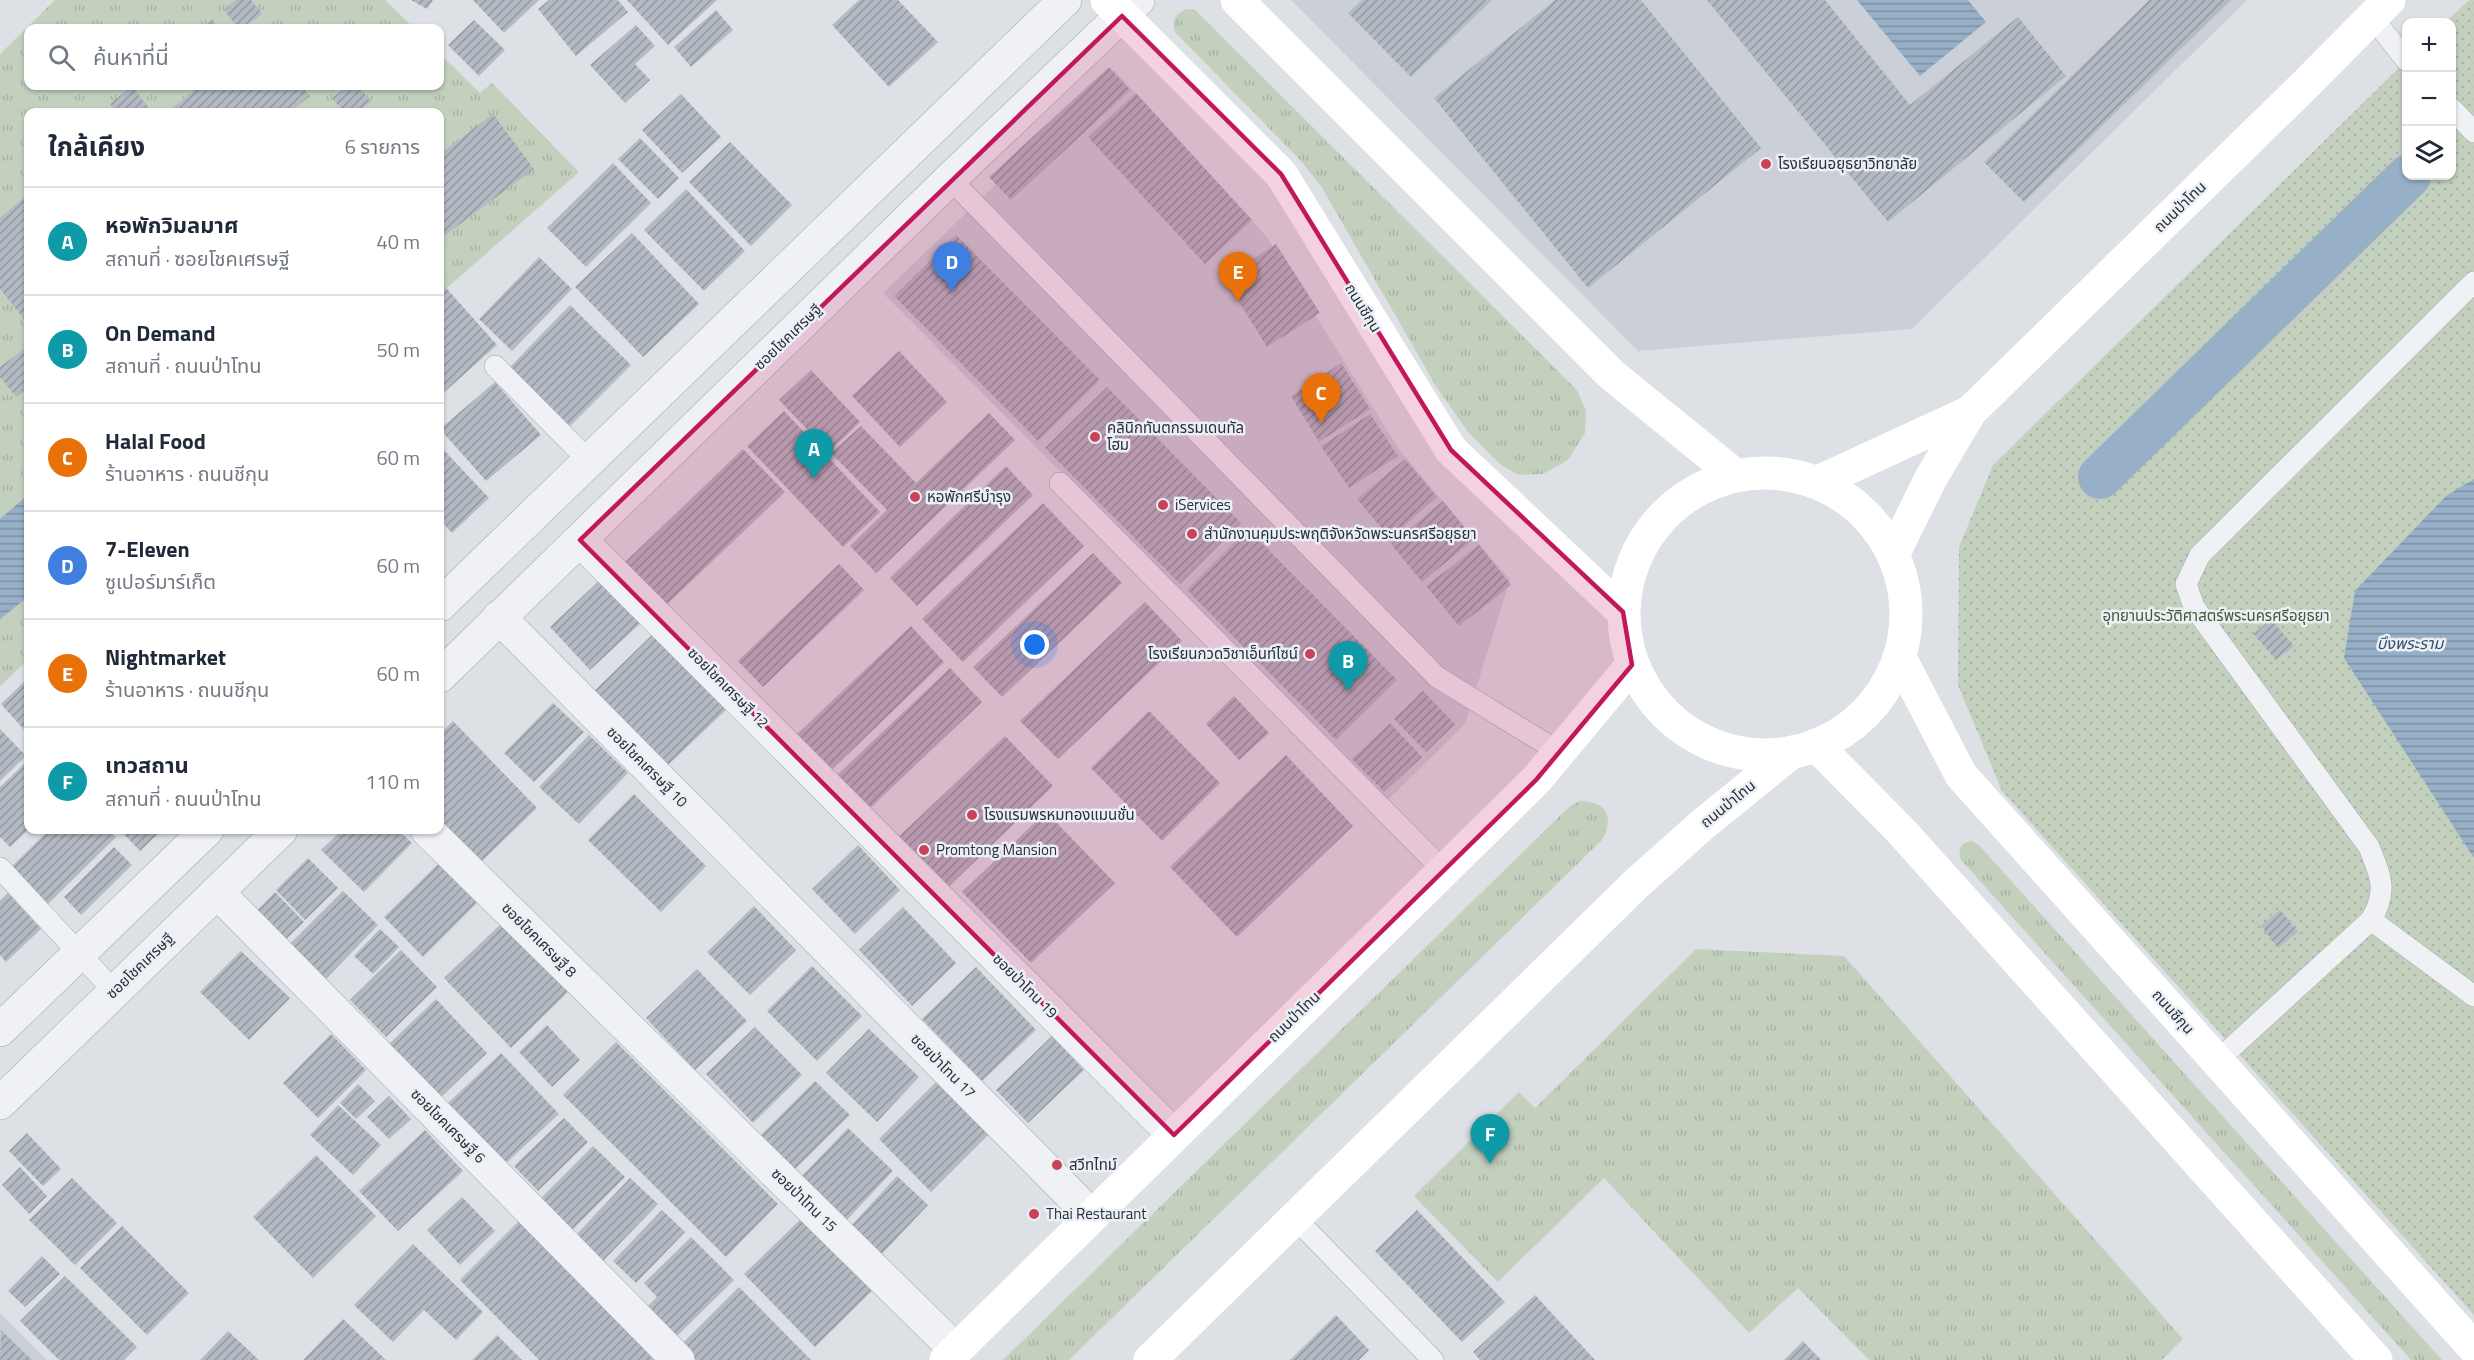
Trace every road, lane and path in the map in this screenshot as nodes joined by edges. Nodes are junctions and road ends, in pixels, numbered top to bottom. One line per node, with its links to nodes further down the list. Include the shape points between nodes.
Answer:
1 (1065, 0): 12 (street)
2 (1236, 0): 13 (main road, via 1612,375)
3 (1122, 5): 8 (street, ซอยโชคเศรษฐี); 19 (main road, ถนนชีกุน, via 1281,174 1451,450)
4 (2380, 9): 5 (lane); 11 (main road, ถนนป่าโทน)
5 (2402, 52)
6 (2456, 113): 7 (lane)
7 (2474, 132)
8 (950, 179): 16 (street, ซอยโชคเศรษฐี); 25 (lane, via 1437,677)
9 (2474, 282): 34 (lane, via 2200,555 2186,584 2194,607 2369,848 2381,878 2380,903)
10 (495, 366): 12 (lane)
11 (1970, 412): 14 (main road, ถนนป่าโทน); 17 (main road, ถนนป่าโทน, via 1931,477)
12 (589, 461): 18 (street)
13 (1735, 475): 14 (main road, via 1778,473); 19 (main road, via 1686,496 1647,535 1634,558)
14 (1818, 482): 17 (main road, via 1838,491 1870,518)
15 (1060, 483): 31 (lane)
16 (580, 540): 20 (street, ซอยโชคเศรษฐี); 29 (street, ซอยโชคเศรษฐี 12)
17 (1894, 553): 21 (main road, via 1906,605 1905,638)
18 (444, 601)
19 (1623, 612): 22 (main road)
20 (499, 617): 23 (street, ซอยโชคเศรษฐี); 33 (street, ซอยโชคเศรษฐี 10)
21 (1899, 658): 24 (main road, via 1867,711 1844,730); 40 (main road, ถนนชีกุน, via 1961,775)
22 (1632, 665): 24 (main road, via 1658,707 1696,738 1743,753 1768,755); 25 (main road, ถนนป่าโทน)
23 (444, 671)
24 (1804, 749): 44 (main road, ถนนป่าโทน, via 1702,825 1636,884); 50 (main road, via 1909,840)
25 (1559, 752): 31 (main road, ถนนป่าโทน, via 1536,780)
26 (203, 834): 35 (street)
27 (277, 834): 32 (street, ซอยโชคเศรษฐี)
28 (431, 834): 39 (street, ซอยโชคเศรษฐี 8)
29 (876, 837): 42 (street, ซอยป่าโทน 19)
30 (0, 868): 35 (lane)
31 (1444, 870): 42 (main road, ถนนป่าโทน)
32 (217, 892): 36 (street, ซอยโชคเศรษฐี); 47 (street, ซอยโชคเศรษฐี 6)
33 (795, 916): 43 (street, ซอยป่าโทน 17)
34 (2371, 920): 37 (lane); 40 (lane)
35 (78, 954): 36 (lane); 38 (street)
36 (114, 992): 41 (street, ซอยโชคเศรษฐี)
37 (2474, 996)
38 (0, 1030)
39 (652, 1051): 46 (street, ซอยป่าโทน 15)
40 (2217, 1061): 45 (main road, ถนนชีกุน)
41 (0, 1103)
42 (1174, 1135): 43 (main road, ถนนป่าโทน)
43 (1092, 1216): 46 (main road, ถนนป่าโทน)
44 (1295, 1218): 48 (main road, ถนนป่าโทน); 49 (lane)
45 (2474, 1348)
46 (951, 1355)
47 (678, 1360)
48 (1150, 1360)
49 (1433, 1360)
50 (2376, 1360)

